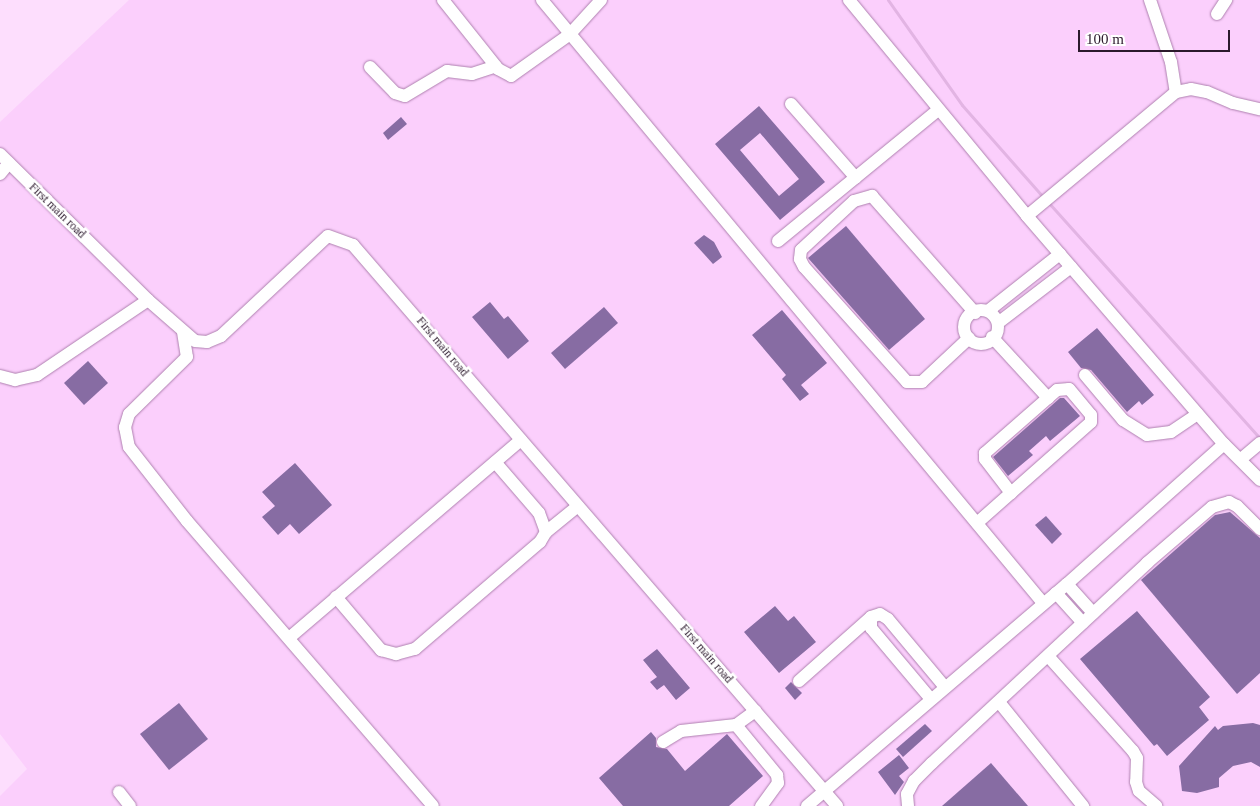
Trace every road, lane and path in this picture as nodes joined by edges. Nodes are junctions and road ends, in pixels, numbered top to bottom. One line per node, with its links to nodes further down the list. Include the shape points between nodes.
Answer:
1 (443, 0): 9 (street)
2 (542, 0): 8 (street)
3 (601, 0): 8 (street)
4 (849, 0): 14 (street)
5 (1150, 0): 11 (street)
6 (1226, 0): 7 (street)
7 (1217, 14)
8 (570, 34): 9 (street, via 518,74 505,75); 40 (street)
9 (496, 66): 10 (street, via 472,74 447,71 405,96 395,93)
10 (370, 67)
11 (1176, 92): 13 (street, via 1191,89 1207,92 1234,104); 18 (street)
12 (791, 104): 17 (street)
13 (1260, 109)
14 (938, 110): 17 (street); 18 (street)
15 (4, 159): 16 (street); 22 (street, First main road)
16 (0, 174)
17 (856, 178): 19 (street)
18 (1027, 216): 20 (street)
19 (778, 241)
20 (1060, 254): 21 (street); 23 (street)
21 (1071, 268): 24 (street); 31 (street)
22 (148, 300): 25 (street, First main road); 29 (street, via 37,374 20,380)
23 (981, 312): 24 (street); 26 (street, via 962,325); 26 (street, via 872,196 854,200 800,250 804,268 907,382 922,382)
24 (998, 323): 27 (street, via 1000,329)
25 (183, 332): 32 (street, First main road, via 202,342 221,336 328,236 353,245); 50 (street, via 187,357 129,414 125,427 129,447 187,522)
26 (969, 338): 27 (street, via 980,346)
27 (992, 338): 30 (street)
28 (1085, 375): 31 (street, via 1123,420 1146,435 1171,432)
29 (0, 376)
30 (1048, 398): 38 (street, via 985,453 985,459); 38 (street, via 1061,388 1069,389 1092,415 1091,422)
31 (1198, 414): 33 (street)
32 (520, 440): 36 (street); 39 (street, First main road)
33 (1224, 444): 35 (street); 43 (street)
34 (1258, 445): 35 (street)
35 (1241, 459): 37 (street)
36 (495, 462): 42 (street, via 539,513); 45 (street)
37 (1260, 480)
38 (1011, 493): 40 (street)
39 (578, 506): 42 (street); 56 (street, First main road)
40 (977, 523): 46 (street)
41 (1260, 529): 47 (street, via 1237,506 1220,503)
42 (546, 532): 45 (street, via 540,542 416,649 388,654 380,650)
43 (1067, 584): 44 (street); 47 (street)
44 (1056, 593): 46 (street); 49 (street)
45 (336, 598): 50 (street)
46 (1043, 603): 53 (street)
47 (1093, 613): 49 (street)
48 (871, 617): 52 (street); 53 (street, via 880,614 888,619); 54 (street, via 871,628)
49 (1083, 623): 51 (street)
50 (289, 638): 62 (street)
51 (1048, 656): 55 (street); 68 (street, via 1134,751 1139,791)
52 (799, 681)
53 (944, 686): 54 (street)
54 (930, 698): 59 (street)
55 (999, 702): 66 (street, via 914,781 907,794); 67 (street)
56 (755, 711): 57 (street); 59 (street, First main road)
57 (736, 725): 58 (street, via 681,731); 63 (street, via 776,775 778,783)
58 (663, 742)
59 (832, 785): 64 (street); 65 (street, First main road)
60 (119, 792): 61 (street)
61 (130, 806)
62 (433, 806)
63 (761, 806)
64 (807, 806)
65 (837, 806)
66 (908, 806)
67 (1083, 806)
68 (1156, 806)

